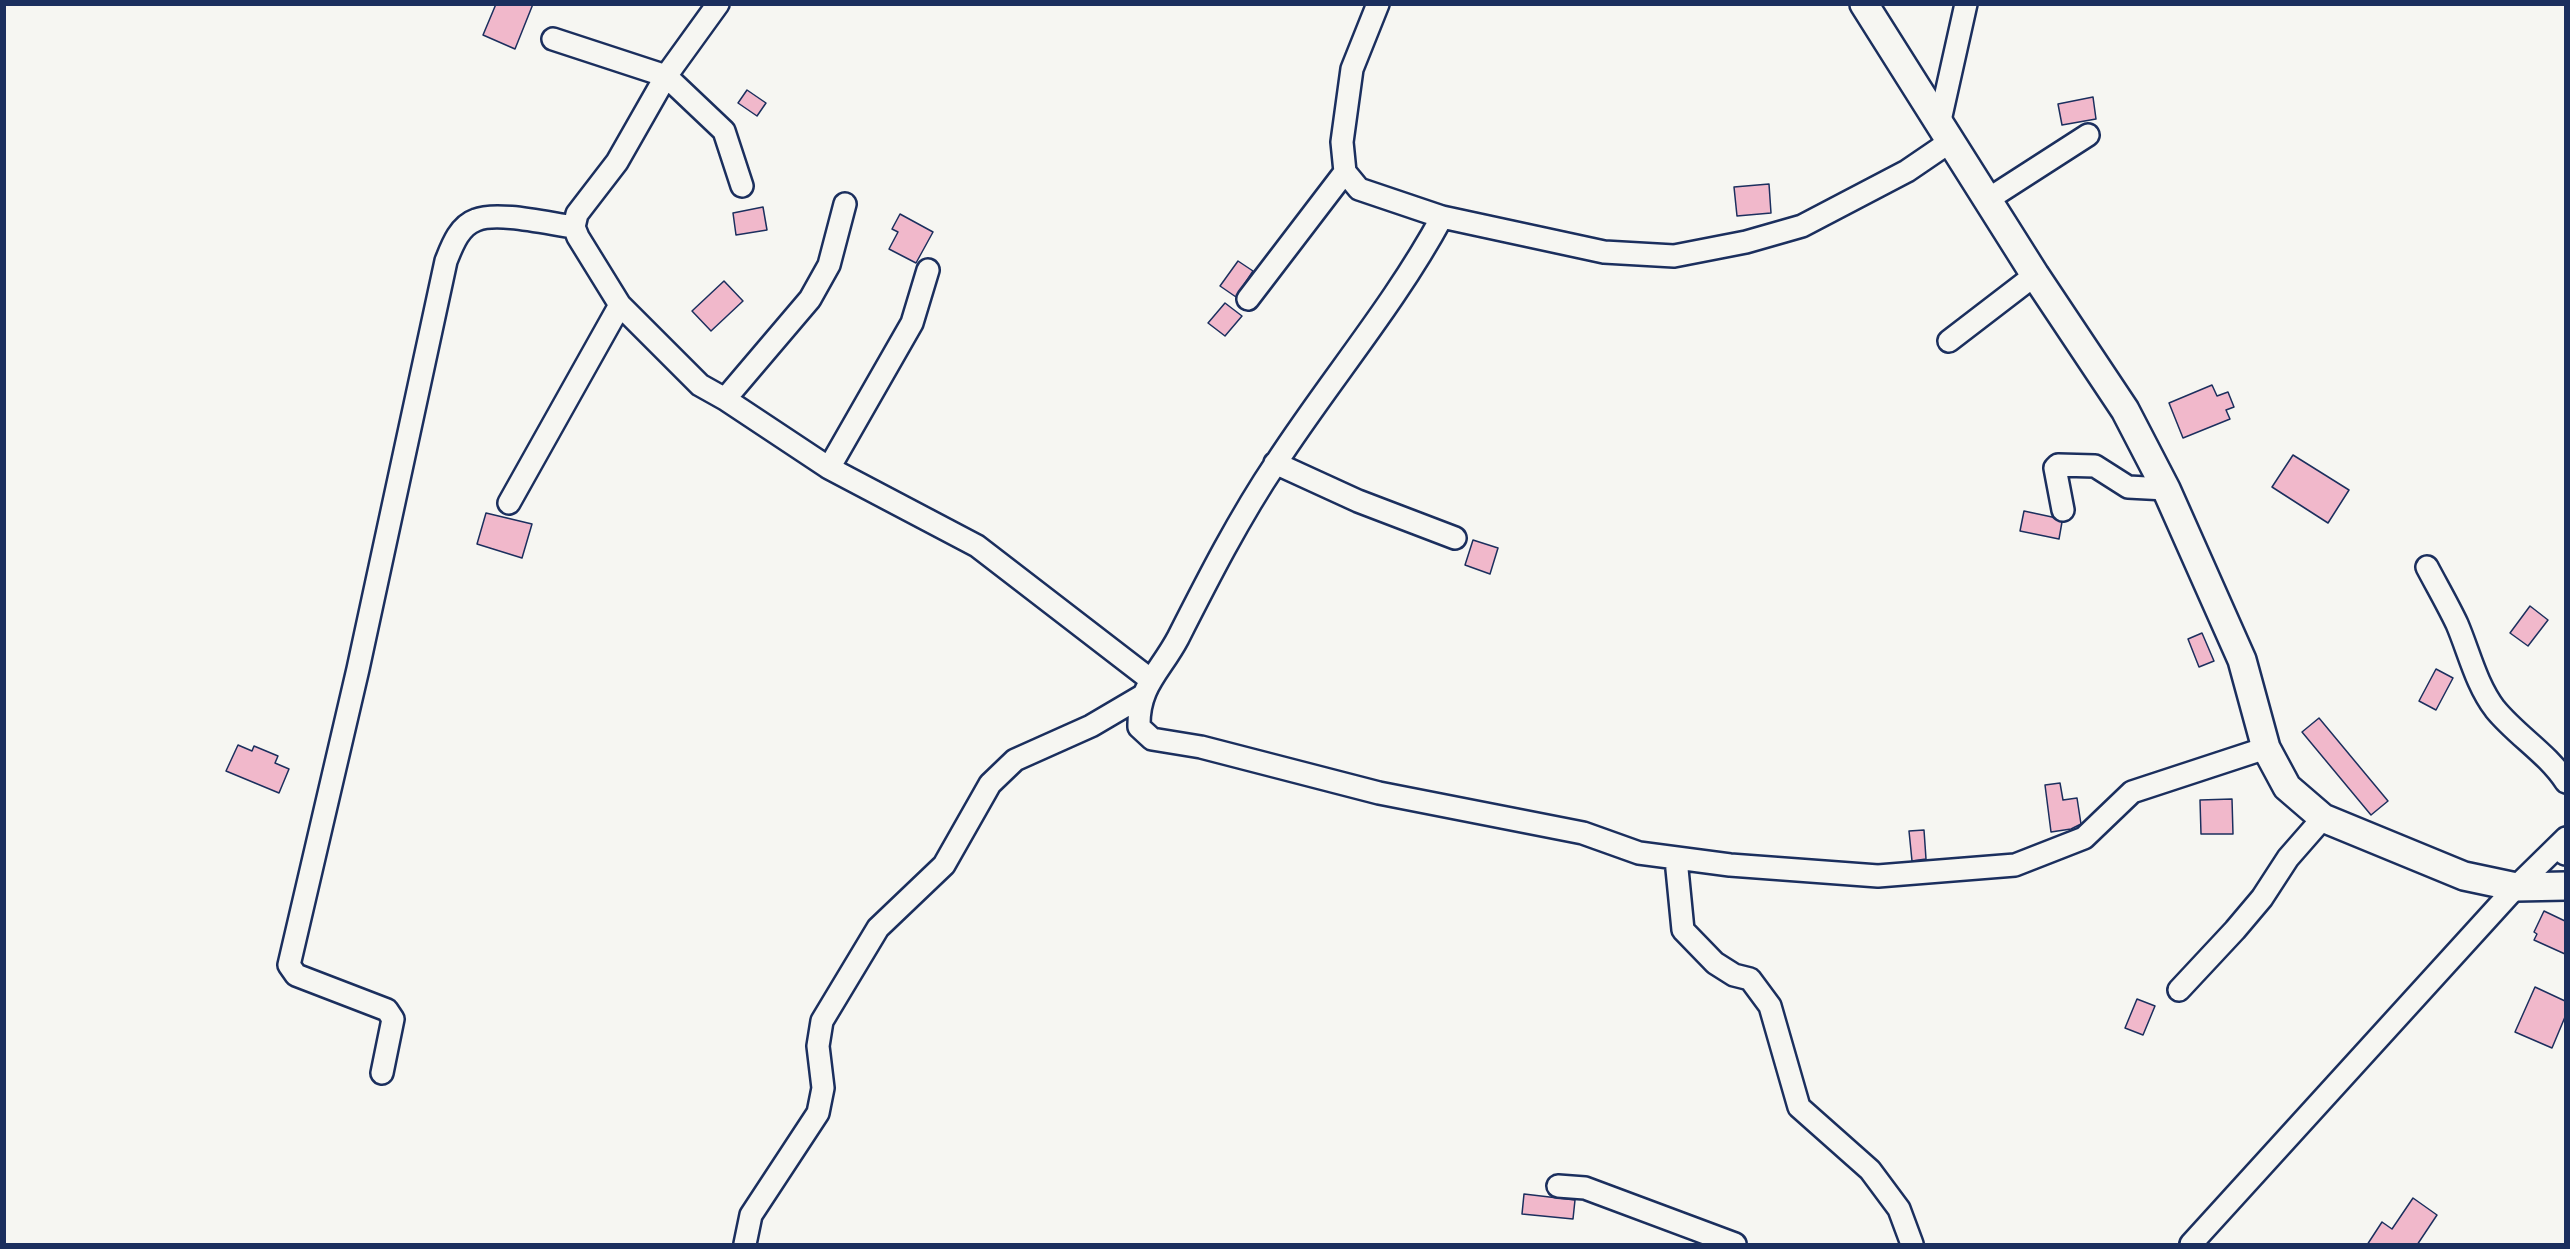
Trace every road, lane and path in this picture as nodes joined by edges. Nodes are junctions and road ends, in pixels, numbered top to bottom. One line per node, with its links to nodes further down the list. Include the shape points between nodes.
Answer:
1 (718, 4): 6 (street)
2 (1378, 4): 9 (street, via 1352,69 1342,142)
3 (1864, 4): 7 (street)
4 (1966, 4): 7 (street)
5 (553, 39): 6 (street)
6 (666, 76): 10 (street, via 724,131); 14 (street, via 617,162 577,213)
7 (1945, 133): 11 (street); 13 (street, via 1907,171 1802,226 1674,256 1604,252)
8 (2088, 135): 11 (street)
9 (1345, 172): 13 (street, via 1359,189); 17 (street)
10 (742, 186)
11 (1987, 200): 16 (street)
12 (845, 204): 20 (street, via 829,265 810,299)
13 (1442, 217): 21 (street, via 1419,259)
14 (574, 227): 18 (street); 37 (street, via 499,218 475,220 456,236 446,261 289,965 296,975 387,1010 393,1019)
15 (928, 270): 22 (street, via 912,323)
16 (2035, 275): 19 (street); 23 (street, via 2124,410)
17 (1248, 299)
18 (620, 305): 20 (street, via 700,385); 24 (street)
19 (1949, 341)
20 (725, 399): 22 (street)
21 (1275, 463): 26 (street, via 1358,501); 28 (street, via 1166,660)
22 (829, 468): 28 (street, via 977,546 1042,594)
23 (2166, 489): 25 (street, via 2128,487 2095,466 2058,465 2055,468); 29 (street, via 2242,660)
24 (509, 503)
25 (2063, 510)
26 (1455, 538)
27 (2427, 567): 30 (street, via 2494,708 2542,753)
28 (1146, 688): 33 (street, via 1139,728 1152,739 1201,747 1379,793 1583,833 1639,853); 39 (street, via 1092,726 1015,760 990,784 944,864 878,928 822,1021 818,1046 824,1088 818,1113 751,1215)
29 (2266, 748): 31 (street, via 2287,787); 33 (street, via 2132,792 2084,838 2015,865 1878,876)
30 (2565, 782)
31 (2323, 818): 35 (street, via 2464,876); 36 (street, via 2288,858 2262,898)
32 (2565, 838): 35 (street)
33 (1676, 859): 41 (street, via 1683,930 1714,963 1750,979 1770,1006 1799,1107 1870,1170 1899,1209)
34 (2565, 886): 35 (street)
35 (2516, 887): 42 (street)
36 (2178, 990)
37 (382, 1073)
38 (1558, 1186): 40 (street, via 1585,1188)
39 (745, 1245)
40 (1735, 1245)
41 (1912, 1245)
42 (2191, 1245)

